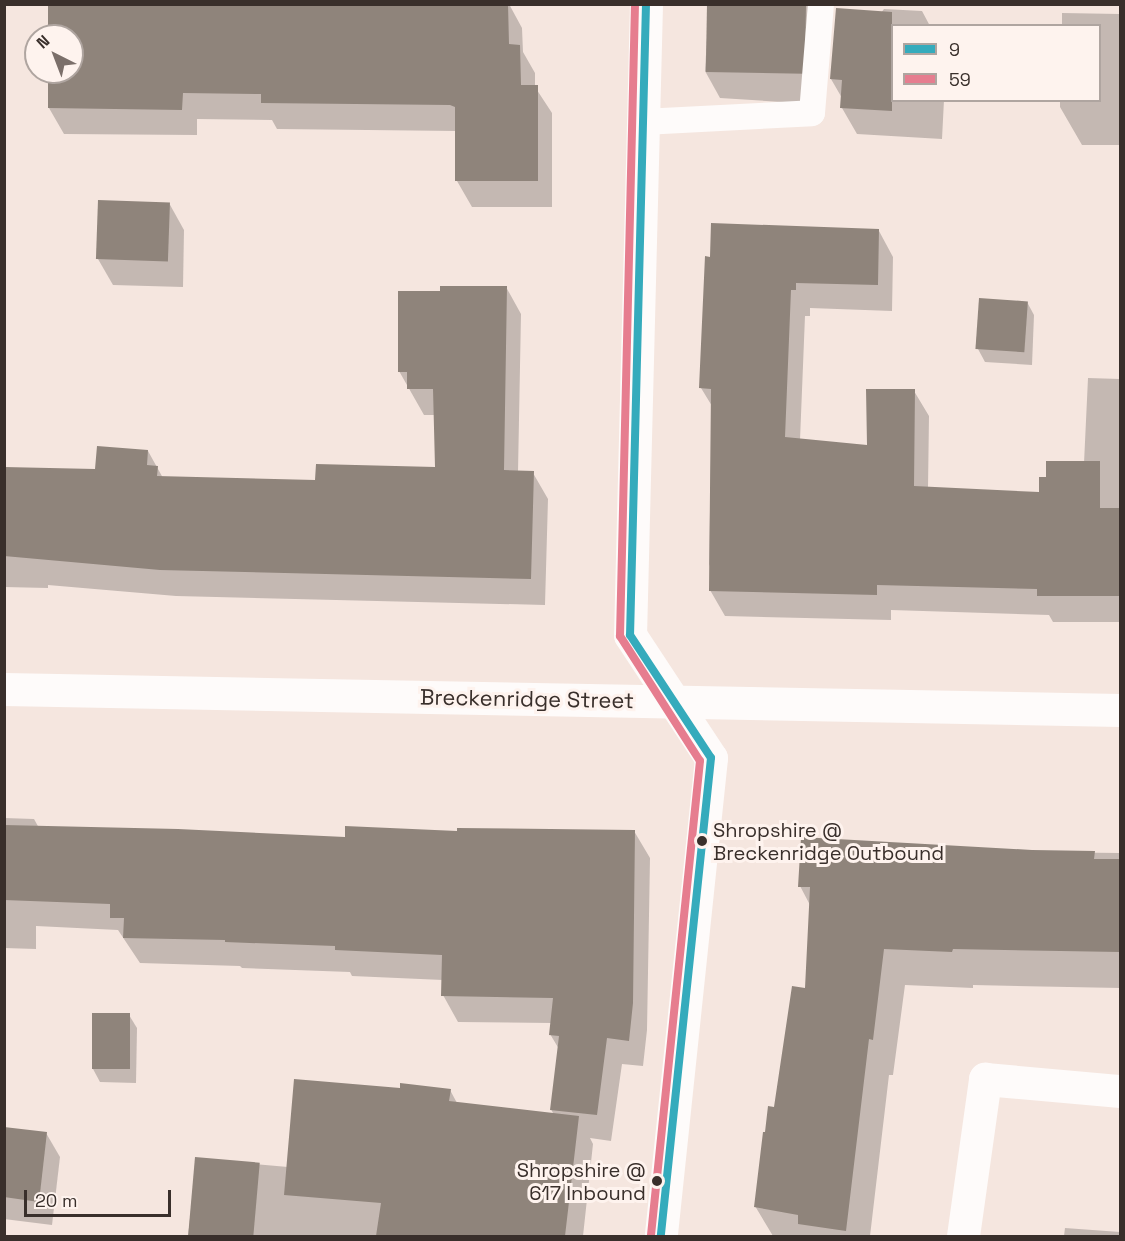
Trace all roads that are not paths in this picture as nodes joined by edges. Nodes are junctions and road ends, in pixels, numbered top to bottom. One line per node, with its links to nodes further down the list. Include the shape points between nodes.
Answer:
1 (646, 4): 3 (street)
2 (821, 4): 3 (lane, via 812,114)
3 (643, 122): 5 (street, via 630,635)
4 (4, 689): 5 (street, Breckenridge Street)
5 (676, 701): 6 (street, Breckenridge Street); 8 (street, via 711,758)
6 (1120, 710)
7 (1120, 1091): 9 (street, via 985,1079)
8 (661, 1236)
9 (963, 1236)

